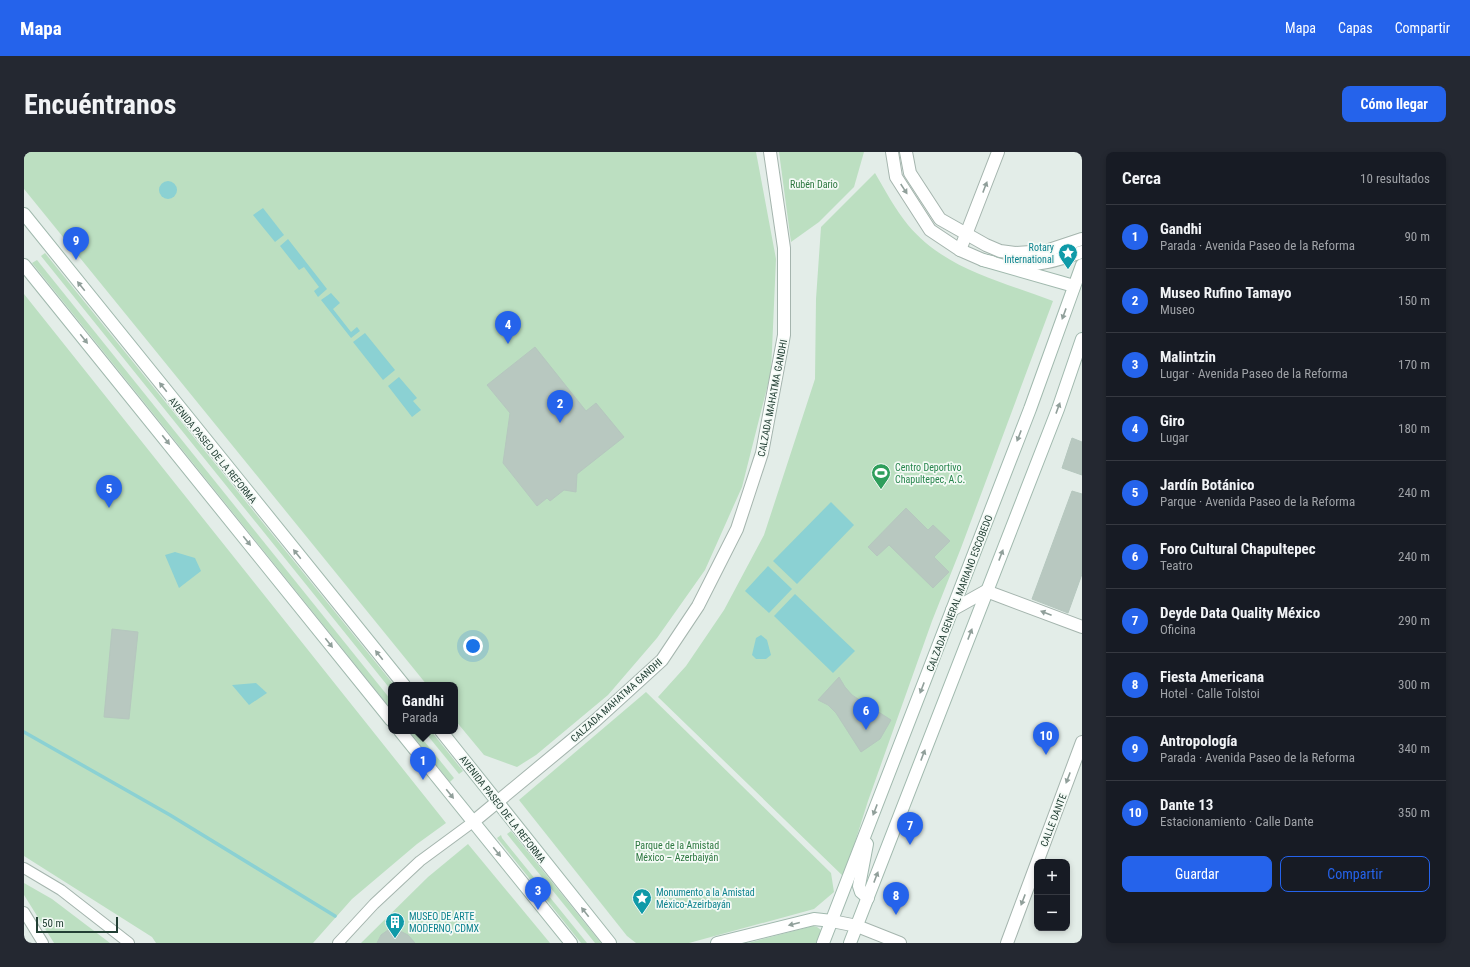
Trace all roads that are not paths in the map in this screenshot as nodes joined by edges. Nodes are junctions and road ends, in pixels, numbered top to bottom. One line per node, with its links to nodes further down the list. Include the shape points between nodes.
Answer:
1 (770, 152): 23 (main road, CALZADA MAHATMA GANDHI, via 784,248 784,335 762,453 736,529 698,606 662,660 595,721)
2 (892, 152): 8 (main road, one-way to 8, via 896,178 930,230)
3 (906, 152): 6 (main road, via 910,173 940,219)
4 (998, 152): 6 (main road, one-way to 4)
5 (24, 214): 18 (main road, AVENIDA PASEO DE LA REFORMA, one-way to 5)
6 (966, 235): 7 (main road, via 1000,251 1015,253 1046,251); 8 (main road)
7 (1082, 239)
8 (960, 250): 10 (main road)
9 (1082, 252): 10 (main road, via 1048,263 1025,266)
10 (983, 260): 13 (main road)
11 (24, 265): 19 (main road, one-way to 19)
12 (1082, 265): 13 (main road, CALZADA GENERAL MARIANO ESCOBEDO)
13 (1074, 286): 16 (main road, CALZADA GENERAL MARIANO ESCOBEDO, one-way to 16, via 1030,410)
14 (1082, 339): 15 (main road, one-way to 14, via 1058,409)
15 (986, 591): 16 (main road); 17 (main road, one-way to 15); 27 (main road, one-way to 15)
16 (952, 610): 25 (main road, CALZADA GENERAL MARIANO ESCOBEDO, one-way to 25)
17 (1082, 627)
18 (402, 682)
19 (388, 716)
20 (402, 734): 24 (main road, one-way to 24)
21 (443, 734): 23 (main road, AVENIDA PASEO DE LA REFORMA)
22 (1082, 742): 40 (main road, CALLE DANTE, one-way to 40)
23 (497, 802): 24 (main road, CALZADA MAHATMA GANDHI); 35 (main road, AVENIDA PASEO DE LA REFORMA, one-way to 23)
24 (473, 822): 33 (street, via 420,861 374,904); 34 (main road, one-way to 34)
25 (864, 840): 27 (main road, via 868,846 859,886); 29 (main road, CALZADA GENERAL MARIANO ESCOBEDO)
26 (24, 868): 32 (street, via 61,890)
27 (868, 898): 30 (main road)
28 (24, 912): 31 (street)
29 (832, 920): 30 (main road); 36 (main road, one-way to 36, via 814,919); 37 (main road, CALZADA GENERAL MARIANO ESCOBEDO)
30 (857, 926): 38 (main road); 39 (main road)
31 (43, 943)
32 (129, 943)
33 (338, 943)
34 (571, 943)
35 (610, 943)
36 (717, 943)
37 (823, 943)
38 (850, 943)
39 (900, 943)
40 (1007, 943)

